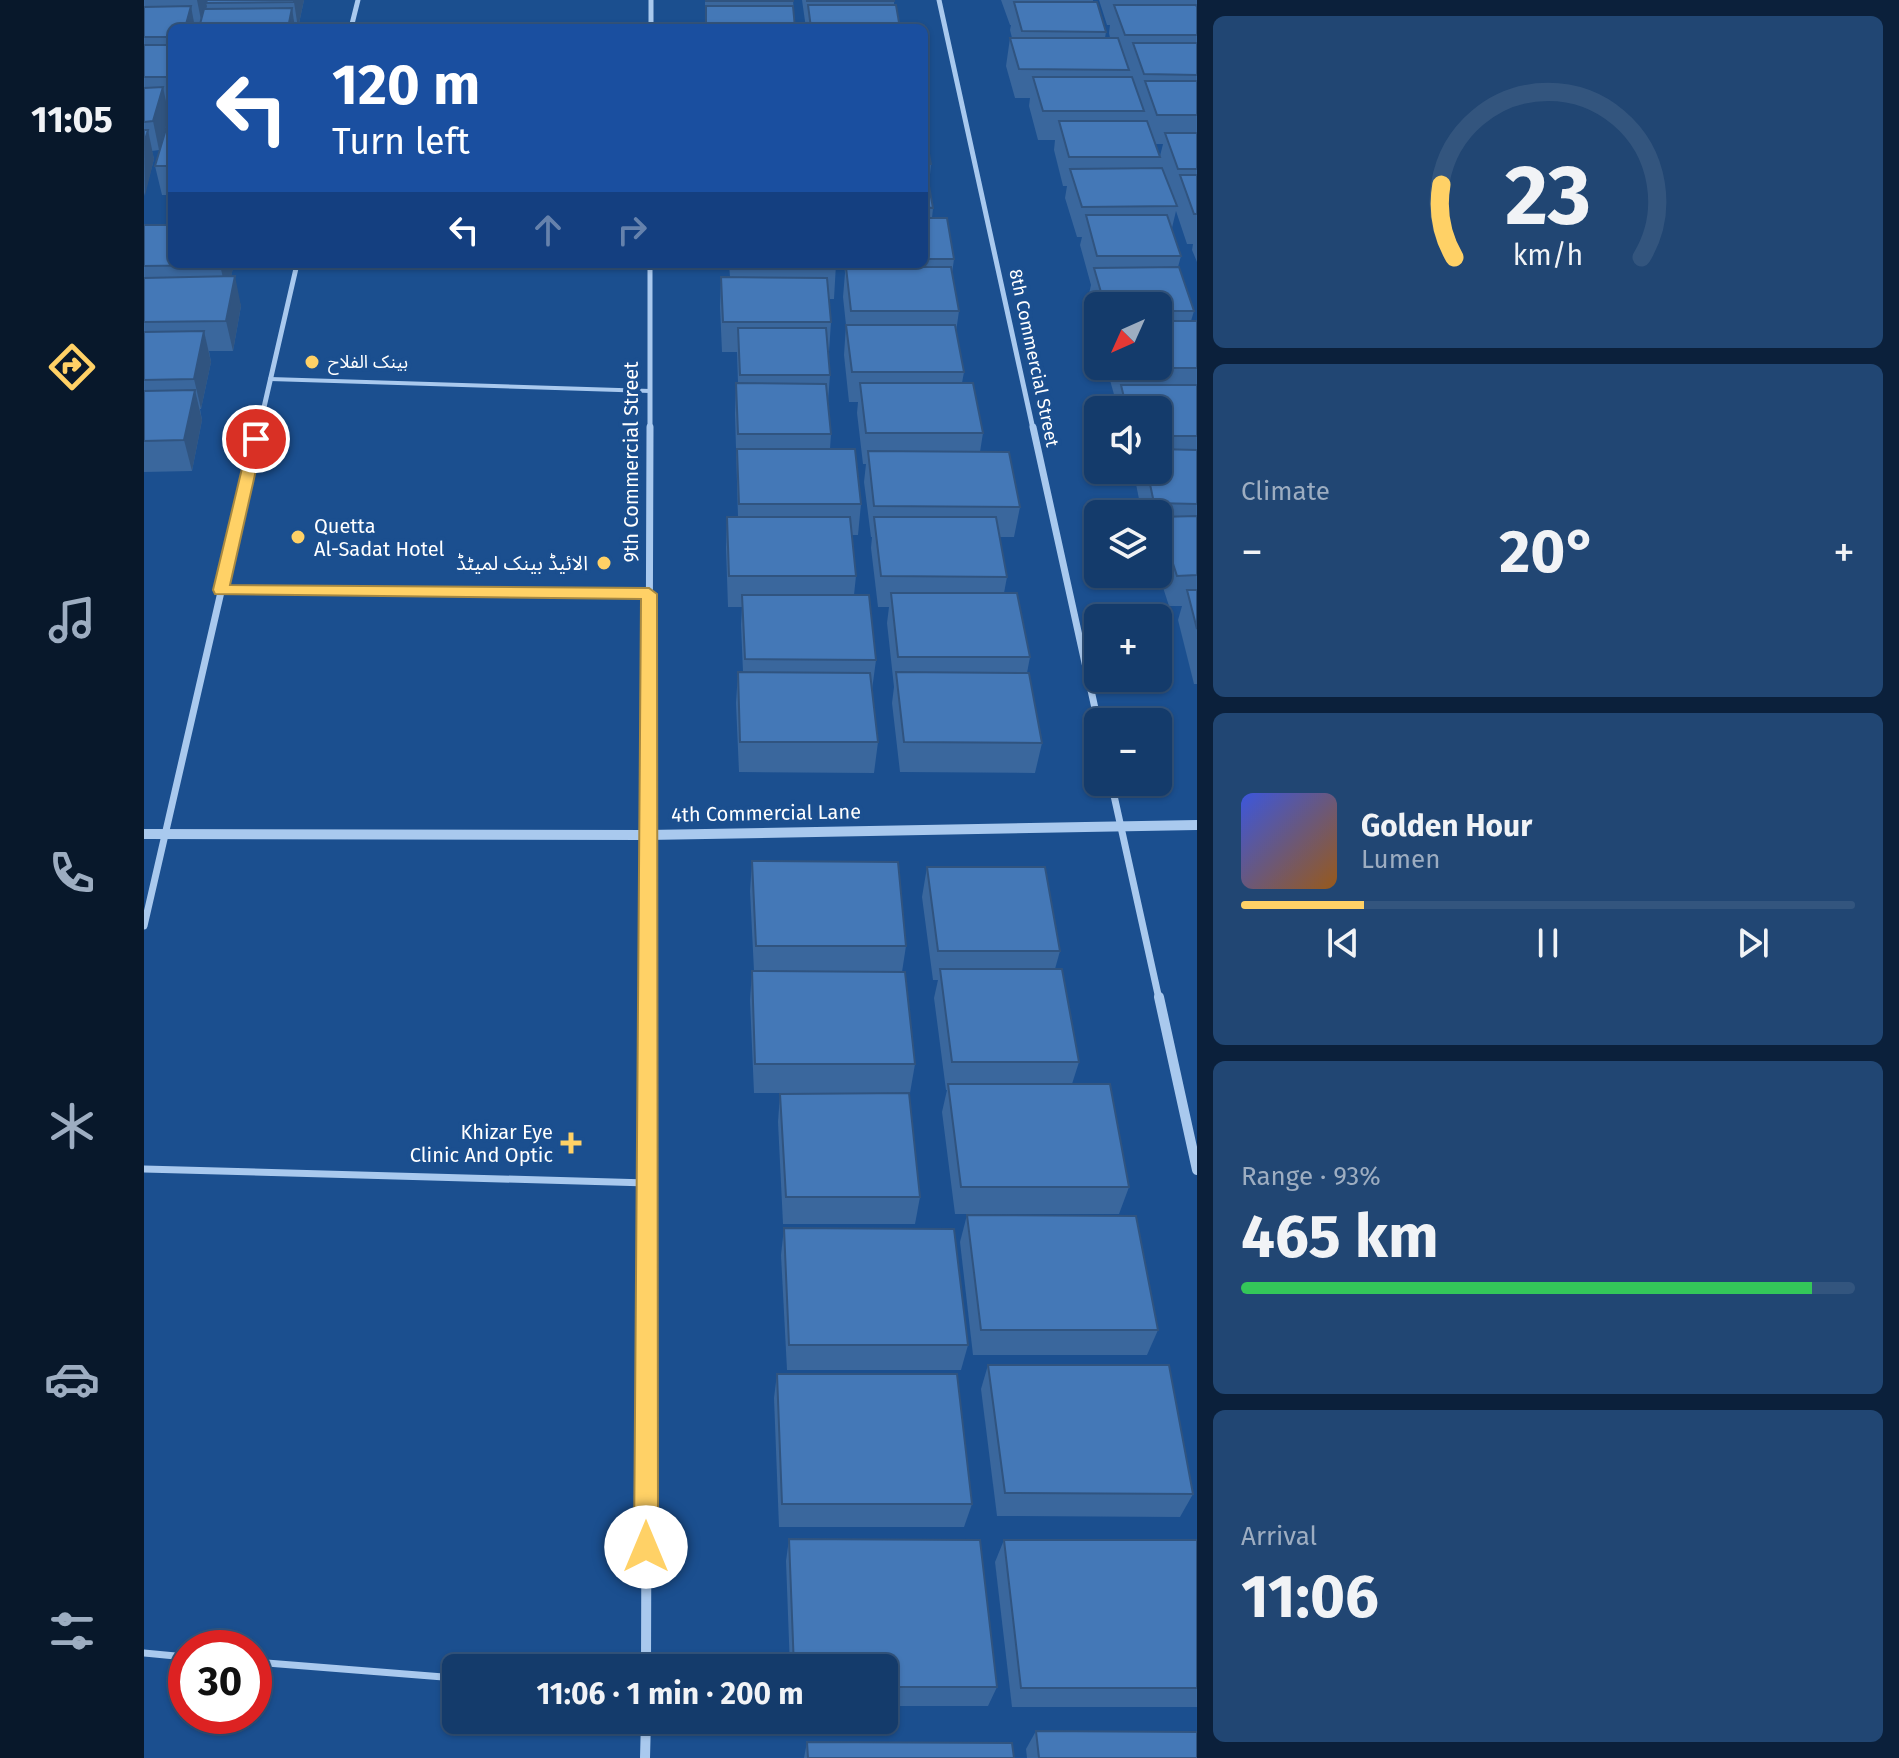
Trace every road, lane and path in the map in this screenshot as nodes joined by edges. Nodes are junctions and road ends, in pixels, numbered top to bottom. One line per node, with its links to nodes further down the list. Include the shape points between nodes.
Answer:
1 (358, 0): 4 (street)
2 (651, 0): 5 (street)
3 (939, 0): 12 (street, 8th Commercial Street)
4 (352, 24)
5 (651, 24)
6 (296, 268): 8 (street)
7 (650, 268): 9 (street, 9th Commercial Street)
8 (270, 379): 9 (lane); 10 (street)
9 (650, 391): 11 (street, 9th Commercial Street)
10 (221, 590): 11 (lane); 17 (street)
11 (649, 594): 18 (street, 9th Commercial Street)
12 (1095, 708)
13 (1114, 796): 14 (street)
14 (1121, 825): 15 (street, 4th Commercial Lane); 18 (street, 4th Commercial Lane); 21 (street)
15 (1197, 825)
16 (144, 834): 17 (street, 4th Commercial Lane)
17 (165, 834): 18 (street, 4th Commercial Lane); 19 (street)
18 (648, 835): 22 (street, 9th Commercial Street)
19 (144, 926)
20 (144, 1169): 22 (lane)
21 (1197, 1170)
22 (648, 1183): 24 (street, 9th Commercial Street)
23 (144, 1653): 25 (lane)
24 (646, 1654)
25 (168, 1655)
26 (272, 1663): 27 (lane)
27 (442, 1677)
28 (646, 1734): 29 (street)
29 (645, 1758)

